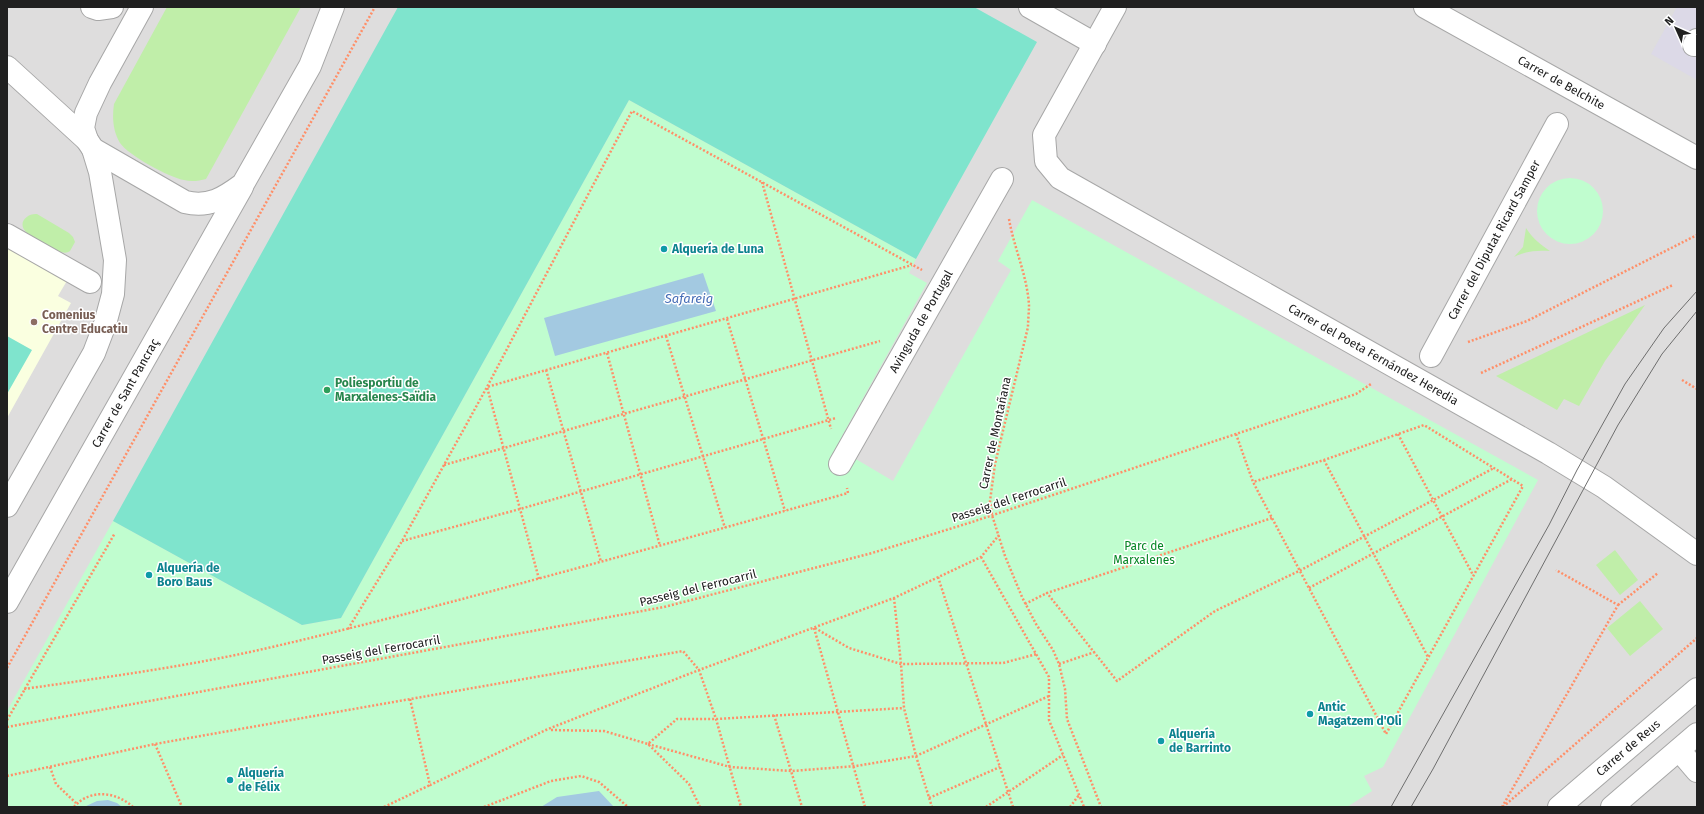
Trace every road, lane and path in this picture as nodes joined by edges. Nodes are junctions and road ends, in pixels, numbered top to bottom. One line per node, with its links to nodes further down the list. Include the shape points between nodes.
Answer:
1 (92, 7): 2 (street)
2 (112, 7)
3 (142, 7): 14 (street, via 86,113 83,128)
4 (333, 7): 11 (street)
5 (348, 7): 11 (street)
6 (376, 7): 96 (path)
7 (1030, 7): 10 (street)
8 (1115, 7): 10 (street)
9 (1425, 7): 15 (street, Carrer de Belchite)
10 (1095, 44): 72 (street, Carrer del Poeta Fernández Heredia, via 1044,134 1046,161 1060,178 1548,452 1604,487)
11 (310, 66): 18 (street, Carrer de Sant Pancraç)
12 (7, 67): 14 (street)
13 (1557, 124): 31 (street, Carrer del Diputat Ricard Samper)
14 (90, 144): 18 (street, via 185,202 197,205 212,202 227,196); 59 (street, via 100,172 114,260 112,294 105,324 94,353)
15 (1697, 158)
16 (1002, 178): 24 (street, Avinguda de Portugal)
17 (762, 182): 22 (path); 26 (path); 38 (path, via 632,111)
18 (243, 184): 84 (street, Carrer de Sant Pancraç)
19 (1010, 213): 62 (path, Carrer de Montañana, via 1012,236 1028,299 1028,327 995,464 990,501)
20 (7, 235): 23 (street)
21 (1697, 235): 31 (path, via 1527,321)
22 (912, 265): 24 (path); 26 (path)
23 (90, 282)
24 (944, 282): 28 (street, Avinguda de Portugal)
25 (1673, 285): 34 (path)
26 (794, 299): 27 (path); 32 (path)
27 (727, 318): 29 (path); 35 (path)
28 (915, 332): 32 (path); 41 (street, Avinguda de Portugal)
29 (666, 336): 30 (path); 40 (path)
30 (607, 353): 33 (path); 42 (path)
31 (1431, 356)
32 (812, 360): 35 (path); 43 (path)
33 (546, 370): 38 (path); 44 (path)
34 (1481, 374)
35 (745, 379): 40 (path); 47 (path)
36 (1682, 380): 39 (path)
37 (1371, 383): 45 (path, Passeig del Ferrocarril, via 1356,394)
38 (487, 387): 48 (path); 52 (path)
39 (1697, 389)
40 (685, 396): 42 (path); 49 (path)
41 (873, 408): 43 (path); 51 (street, Avinguda de Portugal)
42 (624, 414): 44 (path); 54 (path)
43 (828, 421): 47 (path); 51 (path)
44 (563, 431): 48 (path); 57 (path)
45 (1236, 434): 56 (path); 62 (path, Passeig del Ferrocarril)
46 (1398, 434): 50 (path); 53 (path, via 1424,425); 58 (path)
47 (763, 439): 49 (path); 61 (path)
48 (504, 448): 52 (path); 60 (path)
49 (703, 456): 54 (path); 65 (path)
50 (1324, 460): 56 (path); 68 (path)
51 (840, 464): 61 (path, via 848,493)
52 (444, 466): 69 (path)
53 (1494, 468): 55 (path); 58 (path)
54 (640, 474): 57 (path); 70 (path)
55 (1512, 479): 64 (path); 79 (path, via 1523,486)
56 (1253, 482): 63 (path)
57 (581, 492): 60 (path); 74 (path)
58 (1433, 500): 64 (path); 68 (path)
59 (7, 506)
60 (520, 509): 69 (path); 80 (path)
61 (785, 511): 65 (path)
62 (992, 515): 67 (path, Carrer de Montañana); 108 (path, Passeig del Ferrocarril, via 872,553 664,607)
63 (1272, 518): 76 (path); 82 (path)
64 (1443, 518): 71 (path); 79 (path)
65 (725, 528): 70 (path)
66 (115, 533): 98 (path)
67 (999, 535): 73 (path); 85 (path, Carrer de Montañana)
68 (1364, 537): 71 (path); 76 (path)
69 (402, 541): 88 (path)
70 (660, 546): 74 (path)
71 (1374, 554): 81 (path); 92 (path)
72 (1697, 554)
73 (981, 557): 78 (path); 91 (path)
74 (601, 562): 80 (path)
75 (1556, 570): 86 (path)
76 (1299, 571): 81 (path); 90 (path, via 1215,611 1117,681)
77 (1658, 573): 86 (path)
78 (938, 576): 83 (path); 94 (path)
79 (1473, 576): 92 (path)
80 (540, 579): 88 (path)
81 (1309, 588): 92 (path, via 1386,734)
82 (1048, 593): 85 (path); 90 (path)
83 (894, 598): 87 (path); 93 (path)
84 (7, 602)
85 (1025, 604): 95 (path, Carrer de Montañana)
86 (1618, 605): 144 (path)
87 (814, 627): 93 (path, via 848,648); 97 (path); 103 (path)
88 (347, 629): 98 (path, via 270,648)
89 (1697, 638): 144 (path)
90 (1095, 652): 95 (path)
91 (1038, 654): 94 (path, via 1003,663); 100 (path, via 1049,677)
92 (1428, 657)
93 (901, 664): 94 (path); 102 (path)
94 (967, 664): 107 (path)
95 (1059, 664): 143 (path, Carrer de Montañana, via 1065,689 1067,719)
96 (7, 668)
97 (699, 670): 101 (path, via 683,651); 105 (path); 109 (path)
98 (24, 689): 106 (path)
99 (1697, 689): 145 (street, Carrer de Reus)
100 (1049, 696): 107 (path); 114 (path, via 1049,720)
101 (410, 699): 111 (path); 123 (path)
102 (904, 708): 103 (path); 115 (path)
103 (837, 711): 104 (path); 116 (path)
104 (774, 714): 105 (path); 120 (path)
105 (716, 719): 112 (path, via 677,719); 119 (path)
106 (7, 720)
107 (986, 724): 115 (path); 117 (path)
108 (7, 727)
109 (548, 730): 112 (path, via 604,731); 123 (path)
110 (1697, 734): 113 (street)
111 (155, 744): 118 (path); 130 (path)
112 (648, 744): 119 (path); 134 (path, via 688,784)
113 (1678, 750): 121 (street); 146 (street)
114 (1063, 755): 124 (path); 125 (path)
115 (916, 756): 116 (path); 126 (path)
116 (853, 766): 120 (path); 137 (path)
117 (1000, 766): 124 (path); 126 (path)
118 (50, 767): 122 (path); 127 (path, via 56,784)
119 (730, 767): 120 (path); 135 (path)
120 (792, 771): 136 (path)
121 (1697, 771)
122 (7, 776)
123 (430, 785): 131 (path)
124 (1008, 792): 139 (path); 140 (path)
125 (1079, 794): 141 (path); 142 (path)
126 (929, 798): 138 (path)
127 (76, 803)
128 (74, 807): 129 (path, via 88,797 100,793 114,794)
129 (133, 807)
130 (182, 807)
131 (384, 807)
132 (484, 807): 133 (path, via 551,781 581,776 599,782)
133 (628, 807)
134 (700, 807)
135 (741, 807)
136 (802, 807)
137 (865, 807)
138 (932, 807)
139 (986, 807)
140 (1013, 807)
141 (1070, 807)
142 (1084, 807)
143 (1102, 807)
144 (1503, 807)
145 (1559, 807)
146 (1612, 807)

